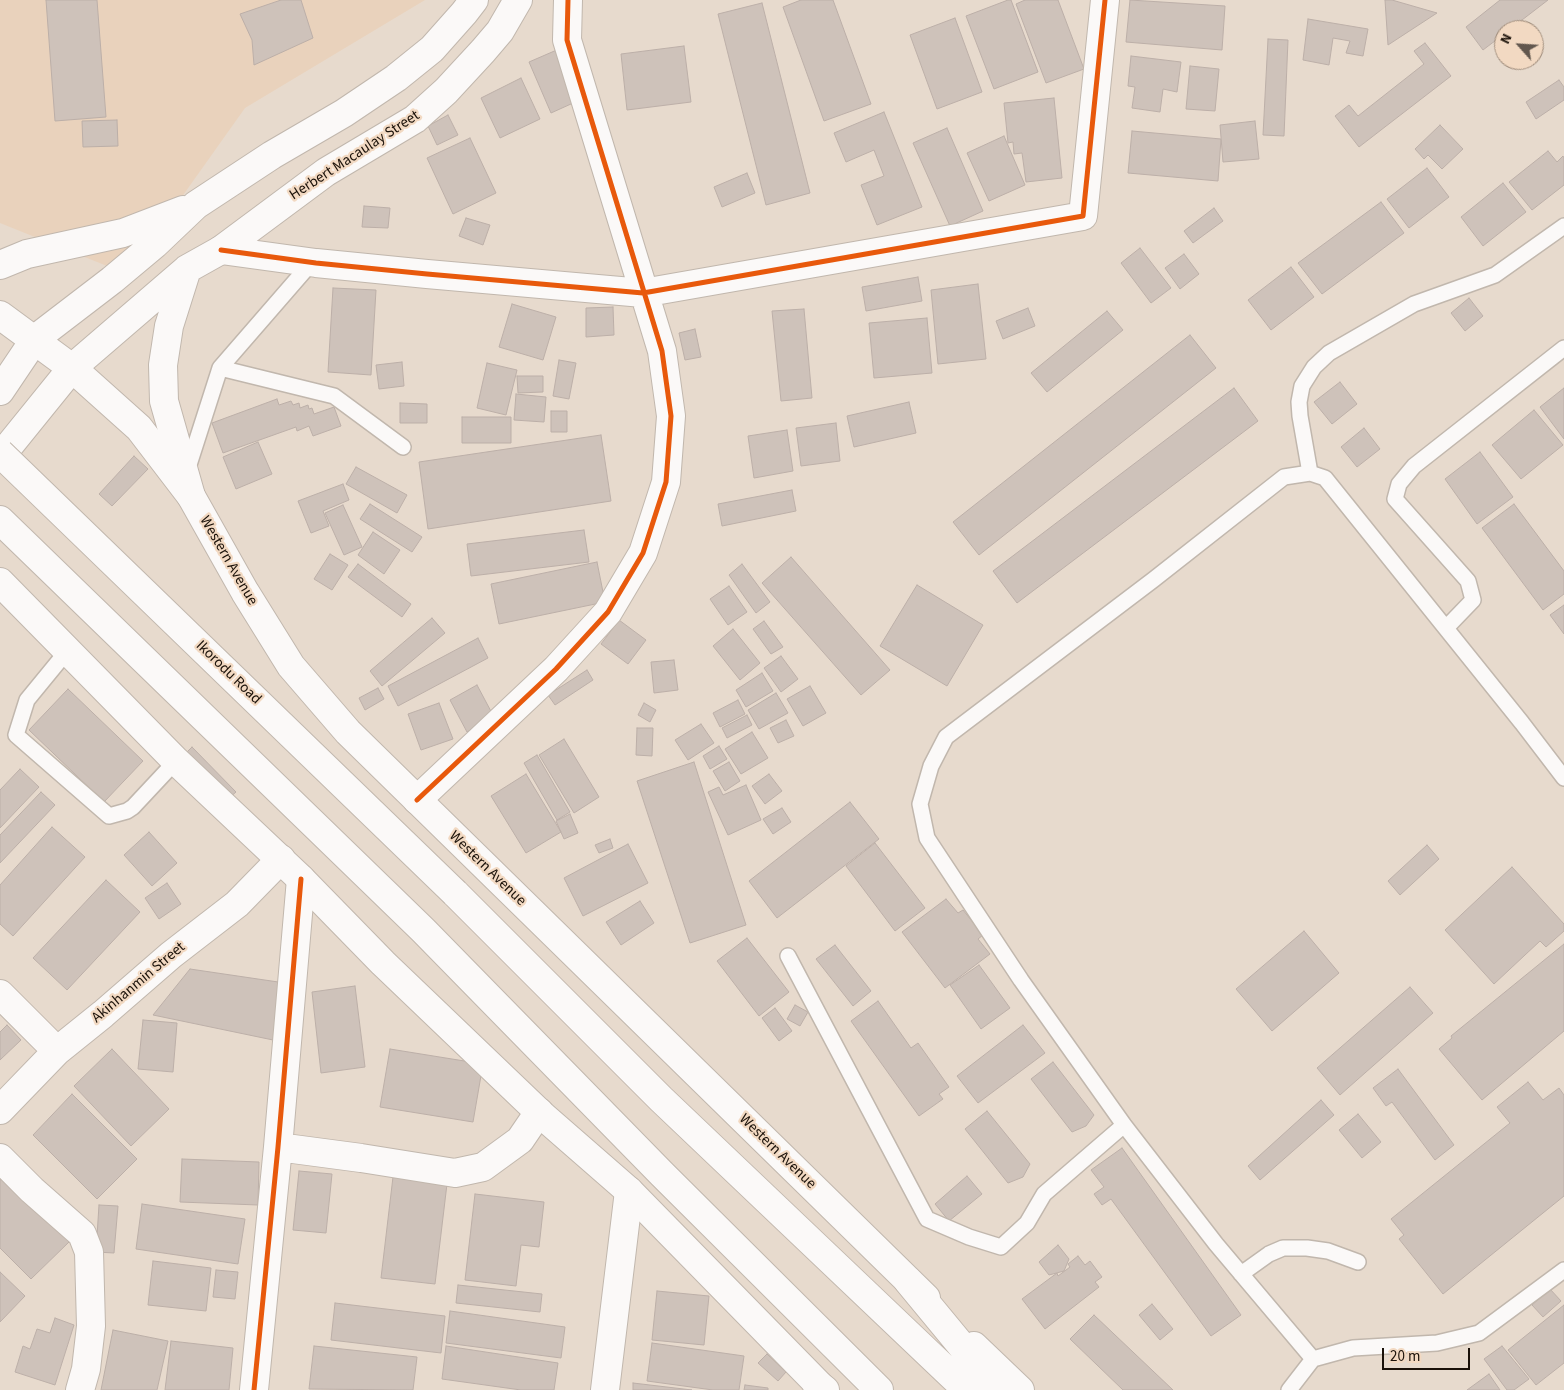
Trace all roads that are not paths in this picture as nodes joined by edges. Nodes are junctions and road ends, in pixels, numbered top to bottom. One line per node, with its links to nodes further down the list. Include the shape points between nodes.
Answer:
1 (474, 0): 5 (main road, via 432,49 396,78)
2 (518, 0): 7 (main road, Herbert Macaulay Street, via 483,52 415,119 326,172)
3 (568, 0): 11 (main road, via 567,40)
4 (1105, 0): 11 (main road, via 1083,216)
5 (196, 205): 9 (main road, via 123,233 27,254); 13 (main road, via 112,280)
6 (1564, 226): 21 (lane, via 1495,276 1414,304 1329,353 1314,367 1302,386 1299,402)
7 (221, 250): 8 (main road); 10 (main road, Herbert Macaulay Street)
8 (312, 262): 11 (main road); 16 (lane)
9 (0, 265)
10 (187, 269): 15 (main road, Herbert Macaulay Street); 22 (main road, via 169,326 162,365 164,401)
11 (643, 293): 29 (main road, via 662,352 671,416 666,482 644,553 608,612 556,669)
12 (0, 315): 13 (main road, Western Avenue)
13 (35, 339): 15 (main road, Western Avenue); 17 (main road)
14 (1564, 348): 25 (lane, via 1414,466 1399,484 1395,499 1468,581 1473,600)
15 (72, 368): 20 (main road, Herbert Macaulay Street); 22 (main road, Western Avenue, via 139,428)
16 (220, 368): 18 (lane, via 334,396); 22 (lane)
17 (0, 391)
18 (403, 448)
19 (0, 453): 45 (main road, Ikorodu Road, bridge, via 455,893 661,1099)
20 (0, 458)
21 (1310, 473): 25 (lane, via 1325,478); 37 (lane, via 1284,477 946,737 931,766 920,804 927,838)
22 (188, 486): 29 (main road, Western Avenue, via 245,592 291,666 348,732)
23 (0, 520): 46 (main road, via 423,930)
24 (0, 582): 26 (main road)
25 (1446, 628): 28 (lane)
26 (68, 650): 27 (main road); 27 (lane, via 27,700 16,735 110,816 133,807)
27 (176, 761): 30 (main road)
28 (1564, 778)
29 (417, 800): 44 (main road, Western Avenue)
30 (281, 859): 31 (main road); 34 (main road, Akinhanmin Street, via 237,904)
31 (301, 879): 36 (main road, via 383,963); 38 (main road)
32 (788, 956): 37 (lane, via 927,1219 1001,1247 1027,1223 1044,1194)
33 (0, 994): 34 (main road)
34 (57, 1051): 35 (main road, Akinhanmin Street)
35 (0, 1110)
36 (539, 1112): 38 (main road, via 520,1140 483,1167 455,1173); 40 (main road)
37 (1124, 1125): 43 (lane)
38 (278, 1147): 50 (main road)
39 (0, 1158): 49 (main road, via 82,1234 89,1252 91,1326)
40 (629, 1191): 48 (main road); 51 (main road)
41 (1358, 1262): 43 (lane, via 1328,1251 1283,1248)
42 (1564, 1270): 47 (lane, via 1479,1333 1437,1343 1353,1348)
43 (1242, 1274): 47 (lane)
44 (908, 1281): 56 (main road); 57 (main road, Western Avenue)
45 (883, 1309): 54 (main road); 55 (main road)
46 (843, 1354): 52 (main road); 53 (main road)
47 (1313, 1359): 58 (lane)
48 (822, 1388)
49 (80, 1390)
50 (254, 1390)
51 (605, 1390)
52 (874, 1390)
53 (879, 1390)
54 (968, 1390)
55 (992, 1390)
56 (998, 1390)
57 (1020, 1390)
58 (1289, 1390)

